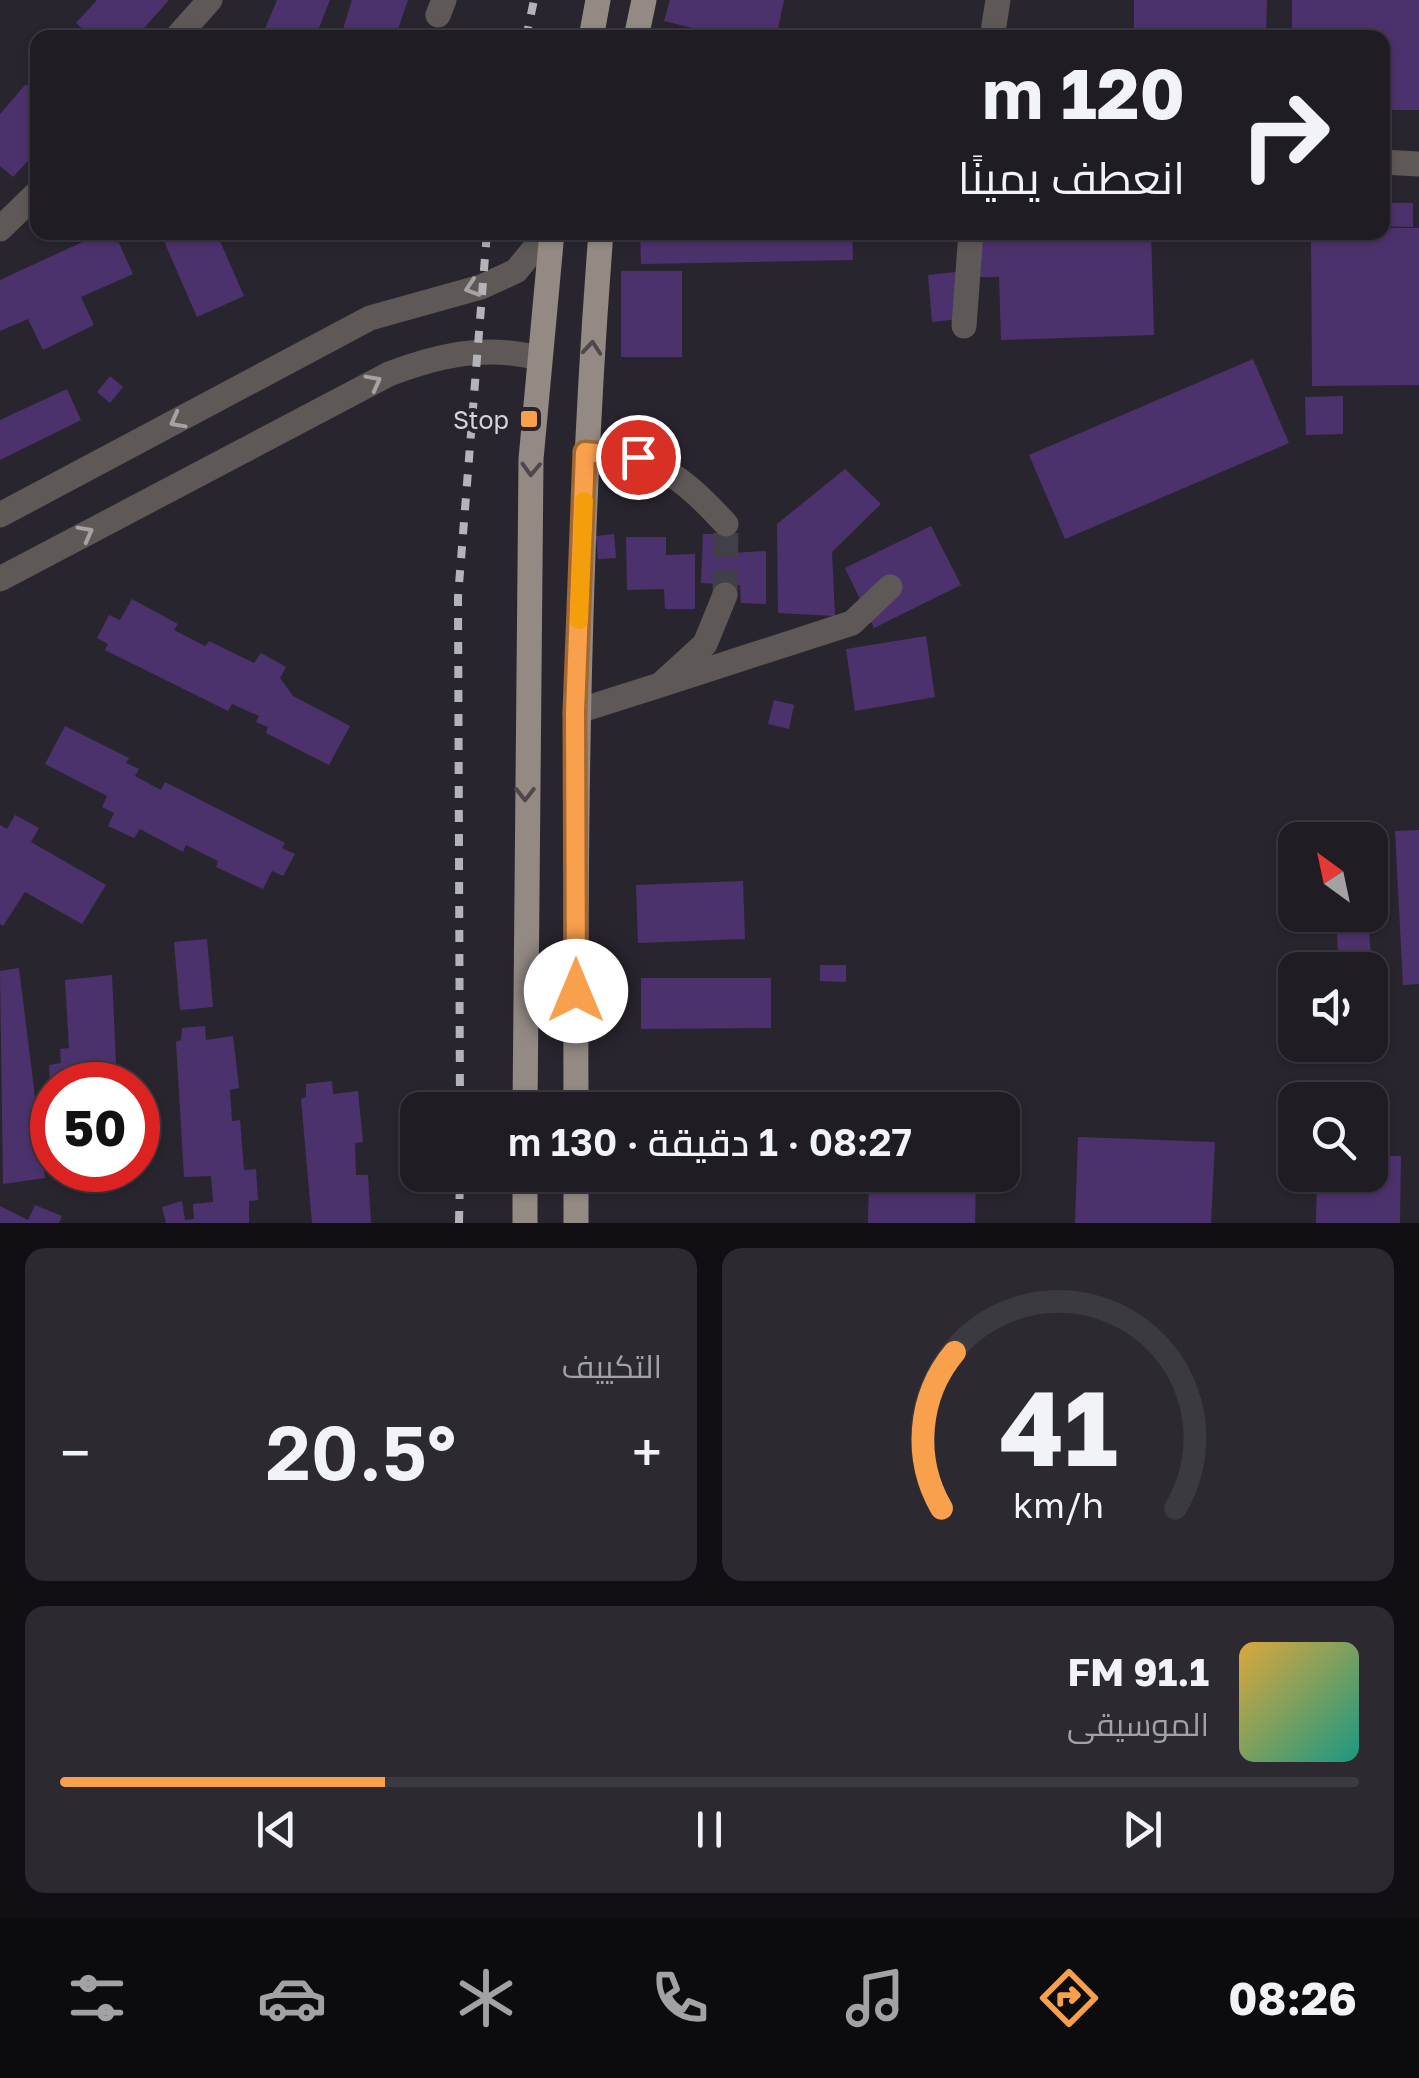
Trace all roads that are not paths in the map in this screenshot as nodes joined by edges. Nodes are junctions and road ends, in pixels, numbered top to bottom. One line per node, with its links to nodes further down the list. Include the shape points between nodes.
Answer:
1 (210, 0): 5 (street)
2 (598, 0): 6 (main road)
3 (644, 0): 7 (main road)
4 (998, 0): 8 (street)
5 (183, 30)
6 (592, 30)
7 (638, 30)
8 (993, 30)
9 (1390, 162): 10 (street)
10 (1419, 164)
11 (30, 200): 12 (street)
12 (0, 229)
13 (543, 240): 20 (street, one-way to 20, via 516,271 370,318)
14 (549, 240): 18 (main road)
15 (600, 240): 19 (main road, one-way to 15)
16 (970, 240): 17 (street)
17 (964, 326)
18 (540, 358): 22 (street, one-way to 18, via 389,374 476,350); 27 (main road, one-way to 27, via 525,722)
19 (585, 452): 21 (street, via 638,457 686,482); 26 (main road)
20 (0, 514)
21 (726, 524)
22 (0, 578)
23 (890, 588): 25 (street, via 852,622)
24 (725, 595): 25 (street, via 705,644)
25 (660, 685): 26 (street)
26 (575, 712): 28 (main road)
27 (525, 1092)
28 (576, 1092)
29 (525, 1192): 31 (main road)
30 (576, 1192): 32 (main road)
31 (525, 1223)
32 (576, 1223)

